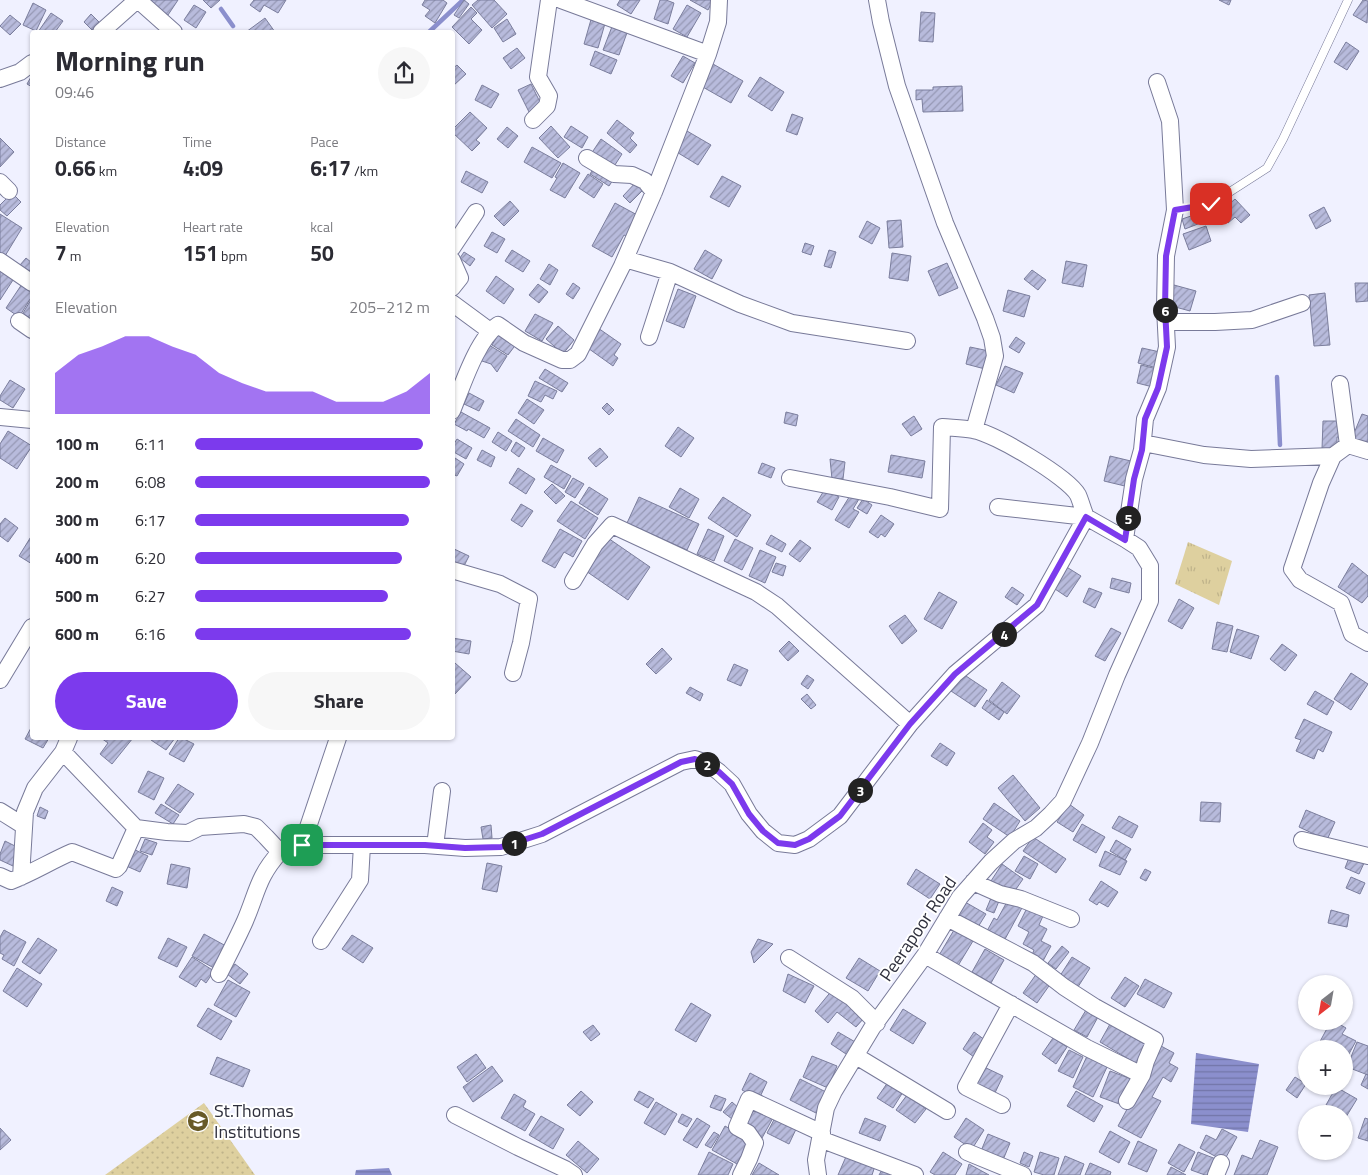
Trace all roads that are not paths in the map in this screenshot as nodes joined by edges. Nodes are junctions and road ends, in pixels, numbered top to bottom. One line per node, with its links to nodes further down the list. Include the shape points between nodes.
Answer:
1 (137, 0): 7 (street); 8 (street)
2 (549, 0): 13 (street, via 538,77 549,96 547,106)
3 (561, 0): 9 (street)
4 (719, 0): 9 (street, via 718,22)
5 (877, 0): 35 (street, via 897,86 992,338 995,356)
6 (1348, 0): 16 (lane, via 1267,168 1211,204)
7 (103, 30)
8 (172, 30)
9 (708, 54): 15 (street)
10 (30, 64): 11 (street)
11 (0, 79)
12 (1158, 82): 16 (street, via 1170,120)
13 (533, 120)
14 (587, 158): 15 (street, via 614,174 632,175 645,181)
15 (654, 192): 19 (street)
16 (1175, 210): 27 (street, via 1166,256)
17 (476, 212): 18 (street)
18 (455, 244)
19 (625, 259): 22 (street); 28 (street, via 578,354 570,360 562,360 524,343 498,325)
20 (0, 261): 23 (street)
21 (455, 267): 24 (street, via 460,278)
22 (670, 272): 29 (street); 30 (street, via 740,304 792,323)
23 (30, 282)
24 (455, 284)
25 (1302, 303): 27 (street, via 1252,320)
26 (455, 305): 28 (street)
27 (1166, 322): 36 (street, via 1167,347 1158,388 1145,419)
28 (490, 330): 32 (street)
29 (649, 337)
30 (907, 341)
31 (1340, 384): 37 (street)
32 (455, 404)
33 (2, 420): 34 (street)
34 (30, 420)
35 (974, 430): 40 (street, via 942,427 940,509); 42 (street, via 992,436 1061,478 1078,494)
36 (1143, 443): 39 (street, via 1204,455 1251,459); 43 (street)
37 (1348, 445): 38 (street); 39 (street)
38 (1368, 452)
39 (1333, 456): 47 (street, via 1292,568 1300,580 1341,603 1352,634)
40 (790, 478)
41 (998, 508): 42 (street)
42 (1086, 517): 43 (street, Peerapoor Road); 50 (street, via 1037,605 955,674)
43 (1125, 540): 65 (street, Peerapoor Road, via 1139,548 1150,566 1150,601 1090,743 1063,801 1036,828 1014,841)
44 (455, 571): 48 (street, via 500,584 529,599)
45 (573, 580): 50 (street, via 595,544 612,525 756,592 777,606)
46 (30, 630): 49 (street)
47 (1368, 643)
48 (513, 673)
49 (0, 680)
50 (910, 724): 60 (street, via 840,816 809,839 795,845 778,843 763,831 732,784 707,763 695,759 681,762 542,834 501,847)
51 (337, 740): 58 (street)
52 (66, 744): 55 (street, via 35,788 25,812); 56 (street)
53 (442, 791): 60 (street)
54 (0, 811): 55 (street)
55 (24, 826): 64 (street)
56 (136, 828): 61 (street, via 188,832 200,827 244,824 256,827); 64 (street, via 116,869 72,852)
57 (1302, 840): 62 (street)
58 (302, 845): 59 (street); 61 (street)
59 (362, 845): 60 (street); 68 (street, via 360,880)
60 (436, 846)
61 (280, 852): 71 (street, via 263,873 246,920)
62 (1368, 856)
63 (0, 876): 64 (street, via 11,881)
64 (21, 878)
65 (973, 882): 66 (street, Peerapoor Road); 67 (street)
66 (947, 918): 69 (street, Peerapoor Road); 75 (street, via 1032,963 1095,1007 1156,1040)
67 (1071, 919)
68 (321, 941)
69 (925, 955): 72 (street); 73 (street, Peerapoor Road)
70 (789, 958): 73 (street, via 852,998)
71 (219, 974)
72 (1011, 1004): 75 (street); 77 (street, via 966,1087)
73 (877, 1023): 74 (street, Peerapoor Road)
74 (856, 1056): 78 (street); 80 (street, Peerapoor Road, via 826,1108)
75 (1142, 1075): 76 (street)
76 (1127, 1101)
77 (1002, 1105)
78 (947, 1111)
79 (455, 1115): 82 (street)
80 (821, 1136): 83 (street, via 749,1099 737,1127 748,1133 755,1143); 84 (street, Peerapoor Road, via 816,1160); 85 (street)
81 (967, 1152): 86 (street)
82 (567, 1173)
83 (741, 1175)
84 (818, 1175)
85 (914, 1175)
86 (1023, 1175)

